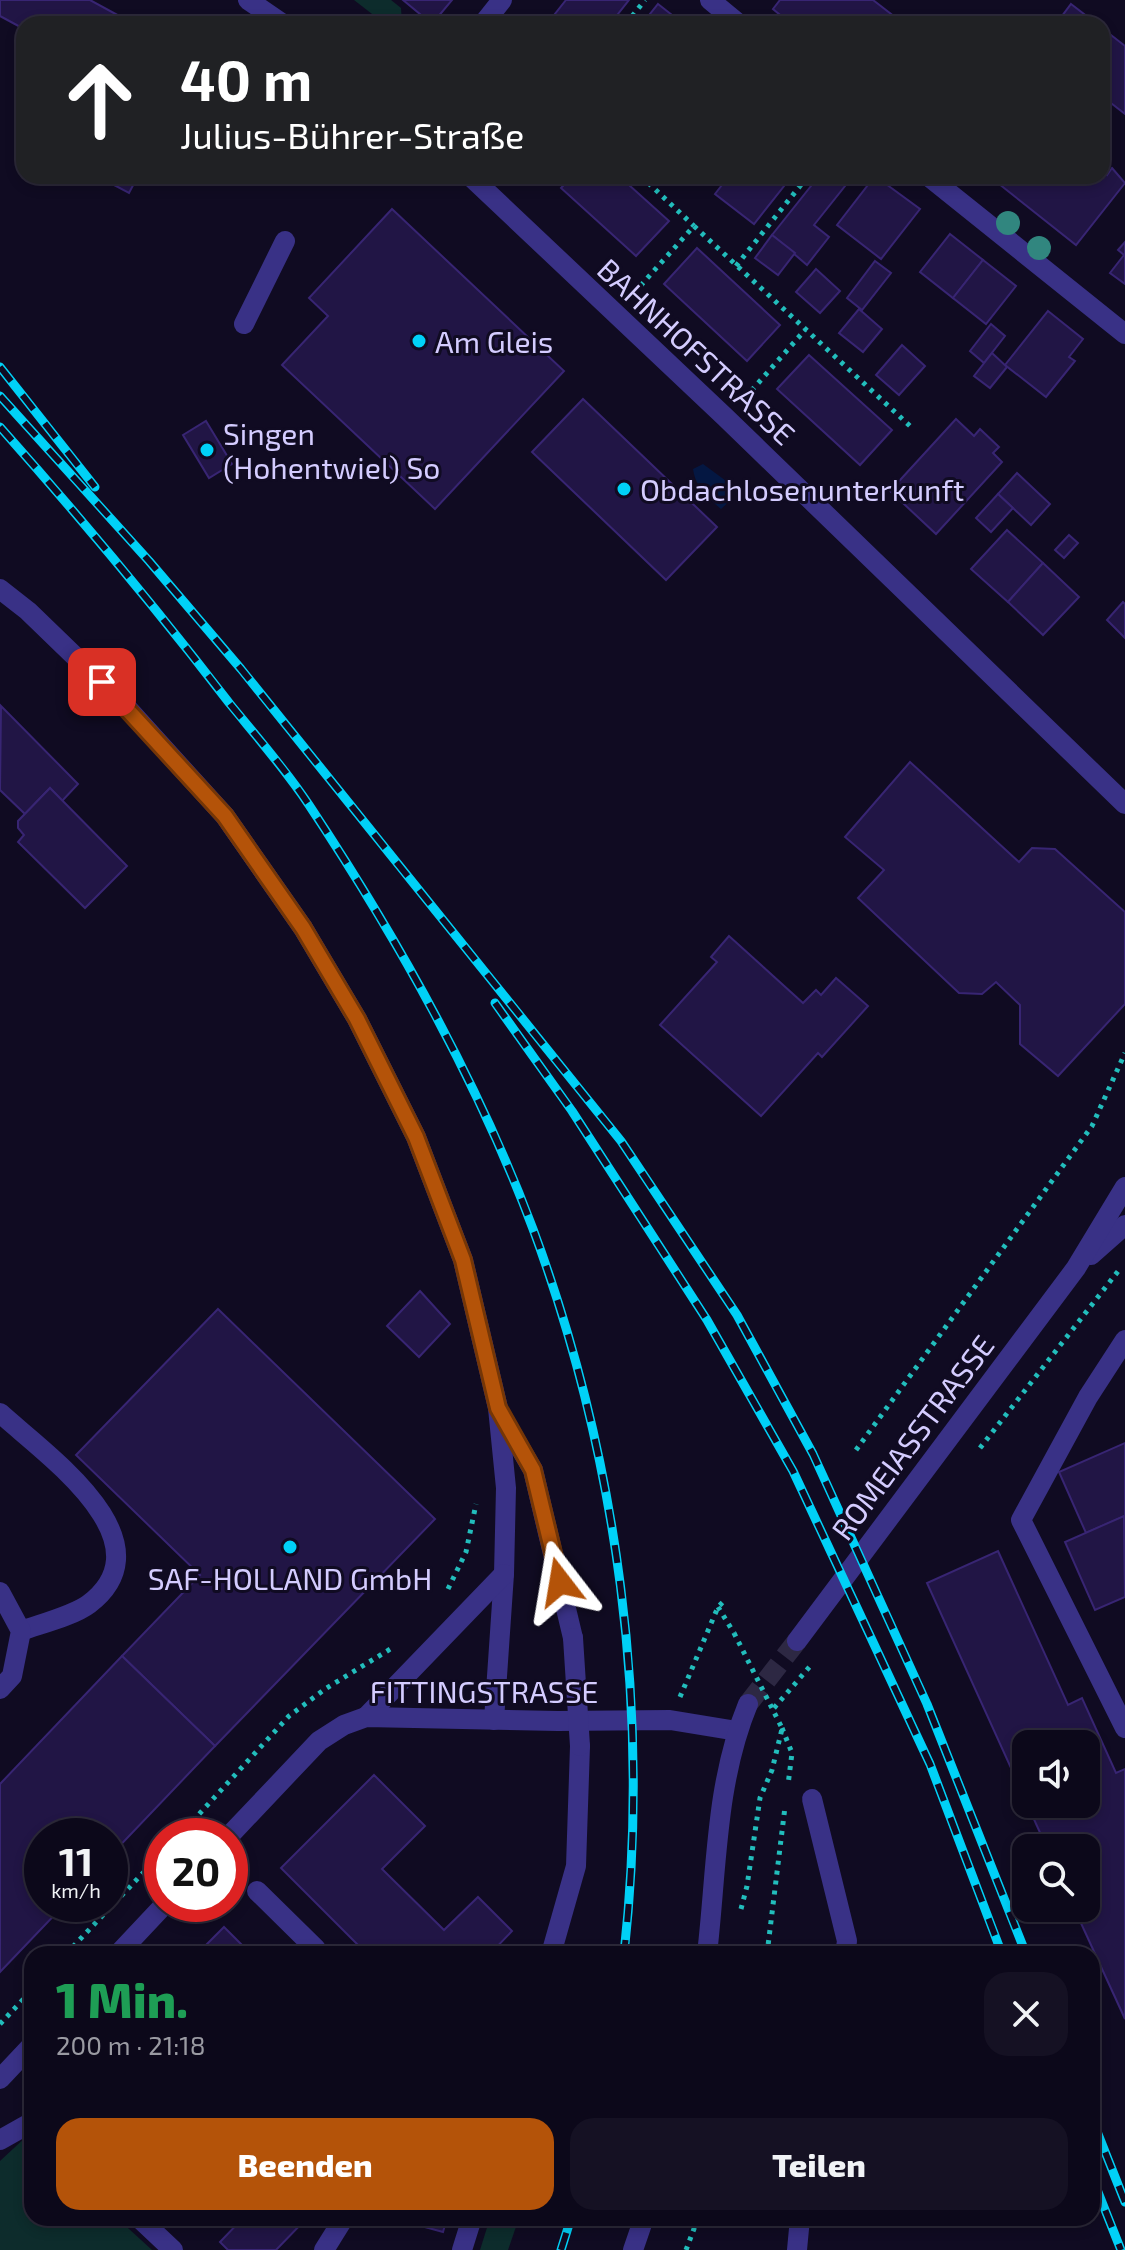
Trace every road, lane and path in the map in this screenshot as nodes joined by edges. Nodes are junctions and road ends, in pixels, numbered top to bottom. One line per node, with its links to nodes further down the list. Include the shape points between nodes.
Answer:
1 (248, 0): 5 (street)
2 (502, 0): 6 (street)
3 (645, 0): 7 (path)
4 (710, 0): 8 (street)
5 (271, 16)
6 (489, 16)
7 (632, 16)
8 (729, 16)
9 (478, 184): 16 (street, BAHNHOFSTRASSE)
10 (649, 184): 13 (path)
11 (802, 184): 15 (path)
12 (938, 184): 19 (street)
13 (694, 226): 15 (path); 16 (path)
14 (285, 241): 17 (street)
15 (736, 266): 18 (path)
16 (617, 317): 20 (street, BAHNHOFSTRASSE)
17 (244, 324)
18 (805, 330): 20 (path); 21 (path)
19 (1125, 334)
20 (725, 417): 23 (street, BAHNHOFSTRASSE)
21 (910, 426)
22 (0, 589): 30 (street, via 120,700 225,816 303,928 357,1019 416,1137 463,1260)
23 (1121, 795)
24 (1125, 1053): 32 (path, via 1092,1126)
25 (1125, 1187): 28 (street, ROMEIASSTRASSE)
26 (1125, 1225): 28 (street, ROMEIASSTRASSE)
27 (1125, 1263): 33 (path)
28 (1076, 1268): 42 (street, ROMEIASSTRASSE)
29 (1125, 1340): 51 (street, via 1021,1520)
30 (498, 1408): 35 (street, via 506,1488); 63 (street, bridge, via 533,1470 573,1638 580,1746 576,1866)
31 (0, 1413): 40 (street, via 80,1486 108,1521 118,1554 109,1585 87,1605)
32 (856, 1450)
33 (972, 1457)
34 (478, 1495): 37 (path, via 466,1552)
35 (504, 1574): 46 (street); 48 (street)
36 (0, 1592): 40 (street)
37 (441, 1597)
38 (724, 1601): 39 (path)
39 (718, 1607): 49 (path); 50 (path, bridge)
40 (21, 1631): 44 (street, via 12,1676)
41 (403, 1641): 54 (path, via 289,1716)
42 (797, 1641)
43 (815, 1661): 47 (path)
44 (0, 1689)
45 (748, 1704): 52 (street)
46 (366, 1717): 48 (street, FITTINGSTRASSE); 55 (street, FITTINGSTRASSE, via 319,1741)
47 (766, 1718)
48 (494, 1720): 49 (street, FITTINGSTRASSE)
49 (670, 1720): 52 (street, FITTINGSTRASSE)
50 (782, 1728): 58 (path, via 760,1798 739,1919); 65 (path, via 792,1753)
51 (1125, 1728)
52 (737, 1731): 58 (street, via 722,1791)
53 (812, 1799): 66 (street)
54 (196, 1818)
55 (246, 1818)
56 (144, 1872): 60 (path)
57 (257, 1891): 62 (street)
58 (712, 1914): 64 (street)
59 (148, 1922): 61 (street)
60 (74, 1946)
61 (126, 1946)
62 (310, 1946)
63 (553, 1946)
64 (708, 1946)
65 (768, 1946)
66 (846, 1946)
67 (24, 1998): 68 (path)
68 (0, 2024)
69 (24, 2054): 70 (street)
70 (0, 2079)
71 (24, 2126): 72 (street)
72 (0, 2140)
73 (148, 2226): 79 (street)
74 (339, 2226): 80 (street)
75 (470, 2226): 81 (street)
76 (641, 2226): 82 (street)
77 (695, 2226): 83 (path)
78 (799, 2226): 84 (street)
79 (173, 2250)
80 (324, 2250)
81 (462, 2250)
82 (633, 2250)
83 (686, 2250)
84 (797, 2250)

